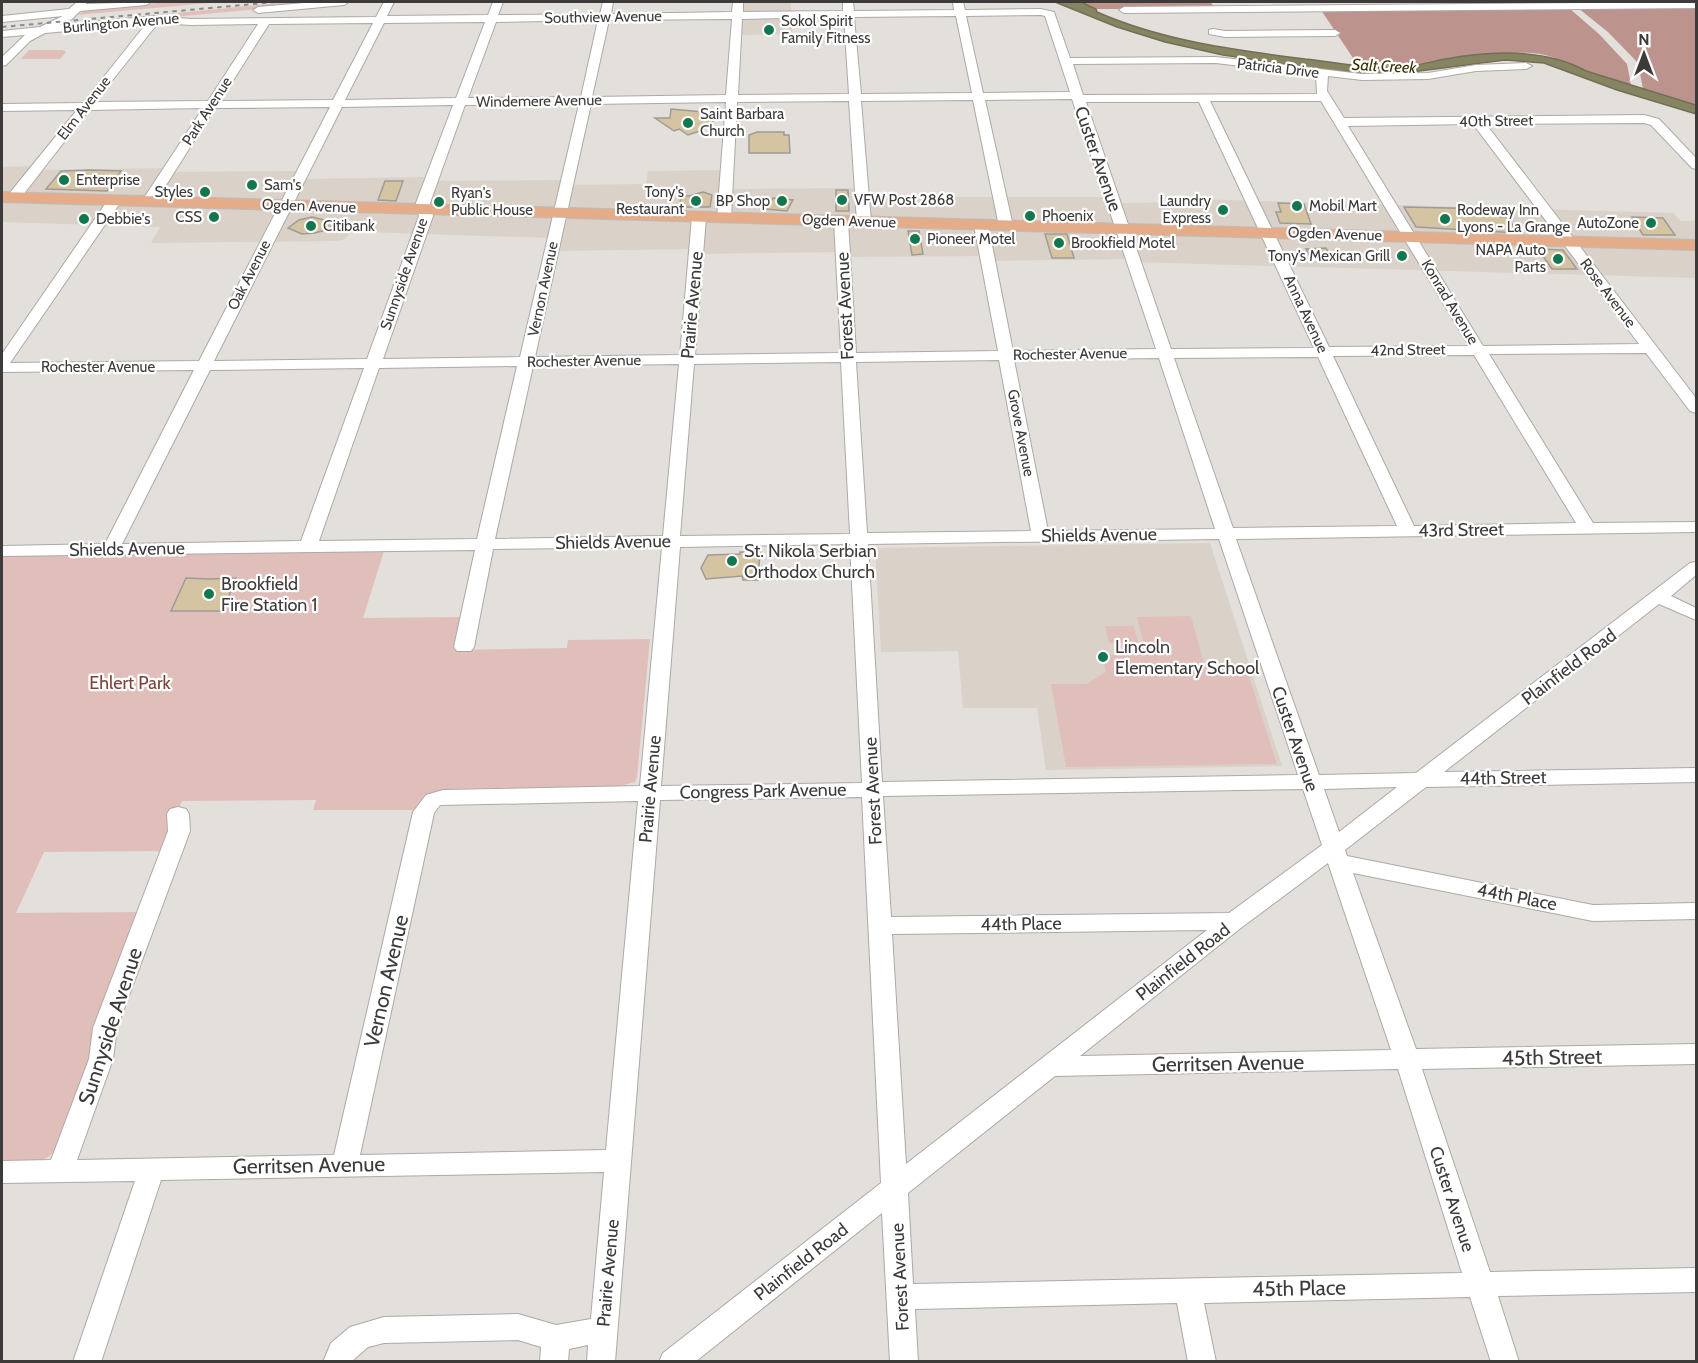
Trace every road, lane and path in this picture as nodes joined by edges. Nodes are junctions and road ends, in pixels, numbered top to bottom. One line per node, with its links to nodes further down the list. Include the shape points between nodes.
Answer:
1 (146, 2): 13 (street)
2 (344, 2): 22 (street, Burlington Avenue)
3 (389, 2): 23 (street, Oak Avenue)
4 (498, 2): 20 (street, Sunnyside Avenue)
5 (608, 2): 19 (street, Vernon Avenue)
6 (738, 2): 18 (street)
7 (1555, 2): 12 (street)
8 (1673, 4): 11 (street); 12 (street)
9 (1217, 5): 16 (street); 25 (street)
10 (1396, 5): 12 (street); 25 (street)
11 (1696, 5)
12 (1567, 6)
13 (77, 7): 21 (street); 26 (street)
14 (959, 7): 15 (street, Southview Avenue); 17 (street, Southview Avenue); 34 (street)
15 (849, 8): 18 (street, Southview Avenue); 35 (street)
16 (1124, 10)
17 (1050, 14): 30 (street, Custer Avenue)
18 (738, 16): 19 (street, Southview Avenue); 39 (street)
19 (605, 17): 20 (street, Southview Avenue); 40 (street, Vernon Avenue)
20 (493, 18): 23 (street, Southview Avenue); 41 (street, Sunnyside Avenue)
21 (2, 19)
22 (155, 20): 24 (street, Southview Avenue); 26 (street, Burlington Avenue); 44 (street, Elm Avenue)
23 (380, 20): 24 (street, Southview Avenue); 42 (street, Oak Avenue)
24 (266, 21): 43 (street, Park Avenue)
25 (1287, 21): 27 (street, via 1225,34); 28 (street)
26 (41, 30): 29 (street, Burlington Avenue); 31 (street)
27 (1213, 32)
28 (1335, 33)
29 (2, 34)
30 (1066, 61): 33 (street, Patricia Drive, via 1215,60); 36 (street, Custer Avenue)
31 (2, 63)
32 (1526, 66): 33 (street, Patricia Drive, via 1476,68 1428,76)
33 (1322, 73): 37 (street, Konrad Avenue)
34 (978, 96): 35 (street, Windemere Avenue); 36 (street, Windemere Avenue); 60 (street)
35 (855, 97): 39 (street, Windemere Avenue); 58 (street)
36 (1077, 97): 38 (street); 61 (street, Custer Avenue)
37 (1324, 97): 38 (street); 47 (street, Konrad Avenue)
38 (1203, 98): 62 (street, Anna Avenue)
39 (732, 99): 40 (street, Windemere Avenue); 56 (street)
40 (586, 100): 41 (street, Windemere Avenue); 54 (street, Vernon Avenue)
41 (462, 102): 42 (street, Windemere Avenue); 53 (street, Sunnyside Avenue, via 423,203)
42 (337, 103): 43 (street, Windemere Avenue); 52 (street, Oak Avenue)
43 (212, 105): 44 (street, Windemere Avenue); 51 (street, Park Avenue)
44 (86, 106): 45 (street, Windemere Avenue); 49 (street, Elm Avenue)
45 (2, 107)
46 (1477, 121): 47 (street, 40th Street); 48 (street, 40th Street, via 1651,120); 64 (street, Rose Avenue)
47 (1341, 122): 63 (street, Konrad Avenue)
48 (1696, 165)
49 (8, 197): 50 (main road, Ogden Avenue)
50 (115, 200): 51 (main road, Ogden Avenue); 75 (street)
51 (149, 201): 52 (main road, Ogden Avenue)
52 (285, 205): 53 (main road, Ogden Avenue); 76 (street, Oak Avenue)
53 (425, 209): 54 (main road, Ogden Avenue); 74 (street, Sunnyside Avenue, via 426,216)
54 (559, 213): 55 (main road, Ogden Avenue); 73 (street, Vernon Avenue)
55 (699, 217): 56 (main road, Ogden Avenue); 72 (street, Prairie Avenue)
56 (724, 218): 57 (main road, Ogden Avenue)
57 (841, 221): 58 (main road, Ogden Avenue); 71 (street, Forest Avenue)
58 (864, 222): 59 (main road, Ogden Avenue)
59 (981, 225): 60 (main road, Ogden Avenue); 70 (street, Grove Avenue)
60 (1005, 226): 61 (main road, Ogden Avenue)
61 (1122, 228): 62 (main road, Ogden Avenue); 69 (street, Custer Avenue)
62 (1266, 232): 63 (main road, Ogden Avenue); 68 (street, Anna Avenue)
63 (1410, 237): 64 (main road, Ogden Avenue); 67 (street, Konrad Avenue)
64 (1569, 241): 65 (main road, Ogden Avenue); 66 (street, Rose Avenue)
65 (1696, 245)
66 (1650, 348): 67 (street, 42nd Street); 77 (street, Rose Avenue)
67 (1479, 350): 68 (street, 42nd Street); 79 (street, Konrad Avenue)
68 (1323, 351): 69 (street, 42nd Street); 80 (street, Anna Avenue)
69 (1166, 353): 70 (street, Rochester Avenue); 81 (street, Custer Avenue)
70 (1007, 355): 71 (street, Rochester Avenue); 82 (street, Grove Avenue)
71 (848, 357): 72 (street, Rochester Avenue); 83 (street, Forest Avenue)
72 (687, 359): 73 (street, Rochester Avenue); 84 (street, Prairie Avenue)
73 (527, 362): 74 (street, Rochester Avenue); 85 (street, Vernon Avenue)
74 (372, 364): 76 (street, Rochester Avenue); 86 (street, Sunnyside Avenue)
75 (2, 366): 76 (street, Rochester Avenue)
76 (203, 367): 87 (street, Oak Avenue)
77 (1696, 408)
78 (1696, 527): 79 (street, 43rd Street)
79 (1587, 528): 80 (street, 43rd Street)
80 (1408, 531): 81 (street, 43rd Street)
81 (1225, 533): 82 (street, Shields Avenue); 95 (street, Custer Avenue)
82 (1040, 535): 83 (street, Shields Avenue)
83 (859, 538): 84 (street, Shields Avenue); 96 (street, Forest Avenue)
84 (672, 541): 85 (street, Shields Avenue); 97 (street, Prairie Avenue)
85 (485, 545): 86 (street, Shields Avenue); 92 (street, Vernon Avenue)
86 (308, 547): 87 (street, Shields Avenue)
87 (111, 549): 88 (street, Shields Avenue)
88 (2, 551)
89 (1696, 567): 90 (street, Plainfield Road)
90 (1659, 597): 91 (street); 94 (street, Plainfield Road)
91 (1696, 615)
92 (464, 647)
93 (1696, 775): 94 (street, 44th Street)
94 (1422, 779): 95 (street, 44th Street); 100 (street, Plainfield Road)
95 (1310, 780): 96 (street, Congress Park Avenue); 100 (street, Custer Avenue)
96 (873, 789): 97 (street, Congress Park Avenue); 103 (street, Forest Avenue)
97 (650, 793): 98 (street, Congress Park Avenue, via 454,796); 107 (street, Prairie Avenue)
98 (433, 800): 108 (street, Vernon Avenue, via 424,812)
99 (178, 814): 110 (street, Sunnyside Avenue, via 179,831 105,1028 101,1059)
100 (1336, 855): 101 (street, 44th Place, via 1593,913); 102 (street, Plainfield Road); 105 (street, Custer Avenue)
101 (1696, 911)
102 (1234, 921): 103 (street, 44th Place); 106 (street, Plainfield Road)
103 (880, 926): 112 (street, Forest Avenue)
104 (1696, 1054): 105 (street, 45th Street)
105 (1407, 1060): 106 (street, Gerritsen Avenue); 114 (street, Custer Avenue)
106 (1050, 1066): 112 (street, Plainfield Road)
107 (617, 1161): 108 (street, Gerritsen Avenue); 117 (street, Prairie Avenue)
108 (345, 1164): 109 (street, Gerritsen Avenue)
109 (152, 1168): 110 (street, Gerritsen Avenue); 119 (street)
110 (60, 1170): 111 (street, Gerritsen Avenue)
111 (2, 1172)
112 (895, 1189): 116 (street, Forest Avenue); 122 (street, Plainfield Road)
113 (1696, 1280): 114 (street, 45th Place)
114 (1479, 1284): 115 (street, 45th Place); 125 (street, Custer Avenue)
115 (1188, 1290): 116 (street, 45th Place); 124 (street)
116 (901, 1297): 123 (street, Forest Avenue)
117 (603, 1330): 118 (street); 121 (street, Prairie Avenue)
118 (555, 1350): 120 (street, via 518,1327 384,1330 360,1336 341,1352)
119 (87, 1362)
120 (337, 1362)
121 (601, 1362)
122 (673, 1362)
123 (904, 1362)
124 (1202, 1362)
125 (1505, 1362)

